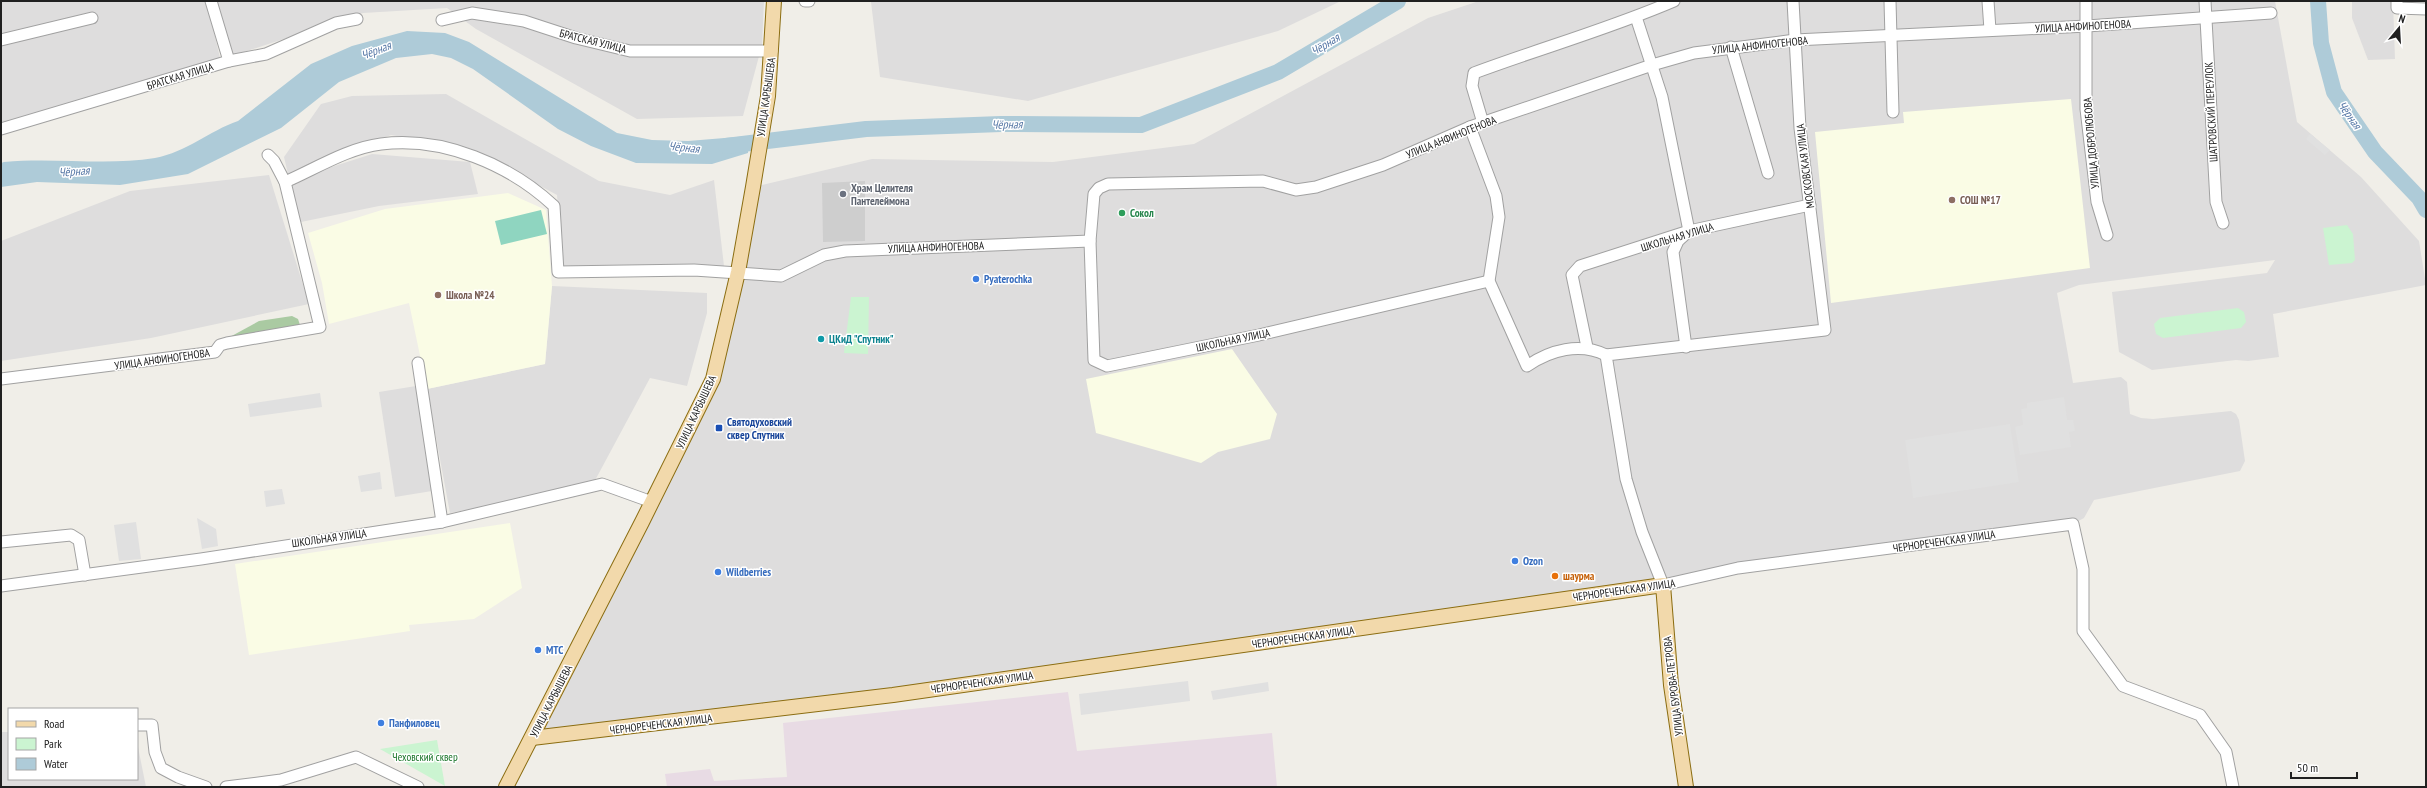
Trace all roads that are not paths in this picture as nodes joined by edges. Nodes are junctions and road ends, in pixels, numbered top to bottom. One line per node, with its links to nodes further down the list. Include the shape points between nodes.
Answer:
1 (211, 1): 26 (street)
2 (774, 1): 25 (main road, УЛИЦА КАРБЫШЕВА)
3 (805, 1): 4 (street)
4 (809, 1)
5 (1674, 1): 14 (street)
6 (1793, 1): 23 (street, МОСКОВСКАЯ УЛИЦА)
7 (1890, 1): 21 (street)
8 (1988, 1): 20 (street)
9 (2086, 1): 19 (street, УЛИЦА ДОБРОЛЮБОВА)
10 (2205, 1): 16 (street, ШАТРОВСКИЙ ПЕРЕУЛОК)
11 (2397, 4): 12 (street)
12 (2426, 9)
13 (2271, 13): 16 (street, УЛИЦА АНФИНОГЕНОВА)
14 (1636, 17): 27 (street); 29 (street, via 1474,73 1472,86)
15 (92, 18): 22 (street)
16 (2206, 18): 19 (street, УЛИЦА АНФИНОГЕНОВА); 36 (street, ШАТРОВСКИЙ ПЕРЕУЛОК, via 2216,202)
17 (357, 19): 26 (street, БРАТСКАЯ УЛИЦА, via 336,23 266,54)
18 (442, 20): 25 (street, БРАТСКАЯ УЛИЦА, via 472,13 516,20 630,51)
19 (2087, 26): 20 (street, УЛИЦА АНФИНОГЕНОВА); 38 (street, УЛИЦА ДОБРОЛЮБОВА, via 2086,109 2096,202)
20 (1990, 30): 21 (street, УЛИЦА АНФИНОГЕНОВА)
21 (1892, 37): 23 (street, УЛИЦА АНФИНОГЕНОВА); 28 (street)
22 (1, 40)
23 (1795, 40): 24 (street, УЛИЦА АНФИНОГЕНОВА); 35 (street, МОСКОВСКАЯ УЛИЦА, via 1800,128)
24 (1731, 47): 27 (street, УЛИЦА АНФИНОГЕНОВА, via 1694,53); 33 (street)
25 (772, 51): 42 (main road, УЛИЦА КАРБЫШЕВА, via 768,96)
26 (229, 61): 31 (street, БРАТСКАЯ УЛИЦА)
27 (1652, 65): 29 (street, УЛИЦА АНФИНОГЕНОВА); 37 (street, via 1662,97)
28 (1893, 112)
29 (1483, 124): 30 (street, УЛИЦА АНФИНОГЕНОВА)
30 (1470, 127): 39 (street, УЛИЦА АНФИНОГЕНОВА, via 1382,165 1307,190 1268,188 1263,181 1104,185 1094,194); 43 (street, via 1496,196 1499,216)
31 (1, 129)
32 (268, 155): 34 (street)
33 (1768, 173)
34 (285, 182): 42 (street, УЛИЦА АНФИНОГЕНОВА, via 356,151 380,144 438,145 474,156 536,189 554,206 558,272); 48 (street, УЛИЦА АНФИНОГЕНОВА, via 320,327 220,345 215,352)
35 (1810, 205): 37 (street, ШКОЛЬНАЯ УЛИЦА); 45 (street, МОСКОВСКАЯ УЛИЦА, via 1825,330)
36 (2223, 223)
37 (1689, 231): 40 (street, ШКОЛЬНАЯ УЛИЦА); 41 (street, via 1678,241)
38 (2107, 235)
39 (1090, 241): 42 (street, УЛИЦА АНФИНОГЕНОВА, via 845,251 824,255 781,276); 43 (street, ШКОЛЬНАЯ УЛИЦА, via 1094,360 1107,366 1259,335)
40 (1650, 246): 41 (street); 44 (street, ШКОЛЬНАЯ УЛИЦА, via 1580,266 1572,275)
41 (1673, 252): 45 (street)
42 (738, 272): 49 (main road, УЛИЦА КАРБЫШЕВА, via 713,379)
43 (1489, 281): 44 (street, via 1527,366 1543,355)
44 (1586, 347): 46 (street)
45 (1686, 347): 46 (street)
46 (1606, 355): 53 (street, via 1626,479 1642,532)
47 (418, 363): 50 (street)
48 (1, 379)
49 (652, 502): 50 (street, ШКОЛЬНАЯ УЛИЦА, via 602,484); 56 (main road, УЛИЦА КАРБЫШЕВА)
50 (442, 522): 52 (street, ШКОЛЬНАЯ УЛИЦА)
51 (1, 542): 52 (street, via 76,536)
52 (85, 574): 54 (street, ШКОЛЬНАЯ УЛИЦА)
53 (1663, 585): 56 (main road, ЧЕРНОРЕЧЕНСКАЯ УЛИЦА, via 892,695); 61 (main road, УЛИЦА БУРОВА-ПЕТРОВА, via 1671,685); 62 (street, ЧЕРНОРЕЧЕНСКАЯ УЛИЦА, via 1738,568 2073,524 2083,569 2083,631 2123,686 2200,714 2226,752)
54 (1, 586)
55 (138, 725): 57 (street, via 152,725 155,752 161,768)
56 (532, 738): 60 (main road, УЛИЦА КАРБЫШЕВА)
57 (206, 787)
58 (226, 787): 59 (street, via 281,780 356,757)
59 (418, 787)
60 (506, 787)
61 (1686, 787)
62 (2233, 787)

